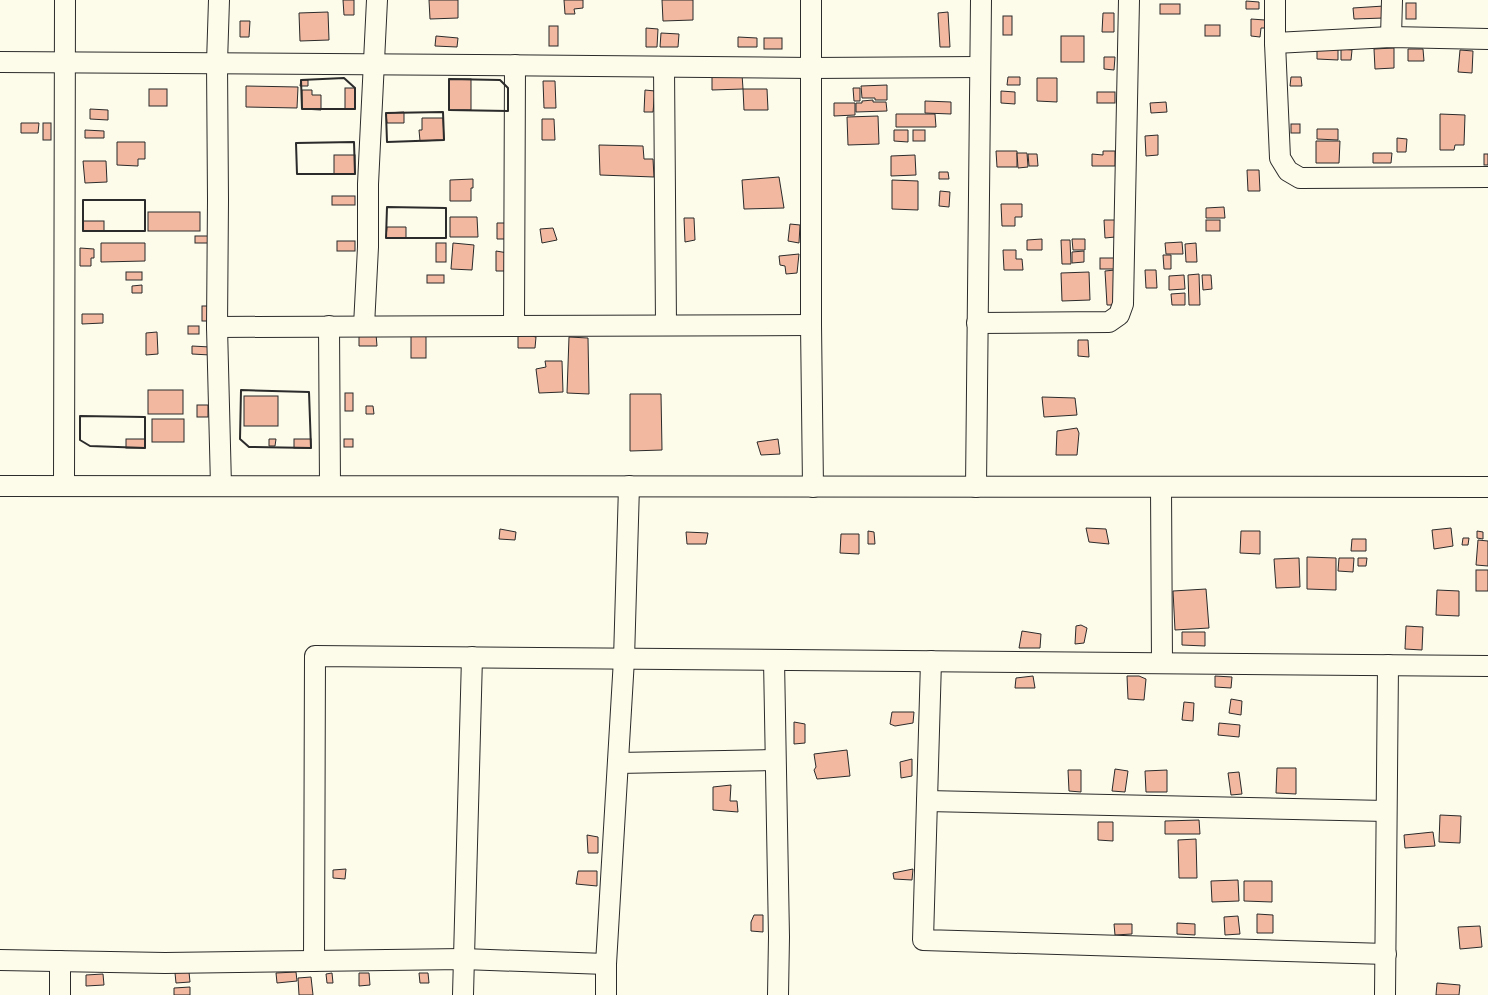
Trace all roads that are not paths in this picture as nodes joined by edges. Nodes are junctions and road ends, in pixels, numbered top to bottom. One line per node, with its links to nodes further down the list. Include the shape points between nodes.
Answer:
1 (65, 0): 13 (street)
2 (219, 0): 14 (street)
3 (377, 0): 15 (street)
4 (810, 0): 19 (street)
5 (981, 0): 18 (street)
6 (1130, 0): 21 (street, via 1123,304 1119,315 1109,322)
7 (1275, 0): 11 (street)
8 (1392, 0): 9 (street)
9 (1392, 37): 10 (street); 11 (street)
10 (1488, 39)
11 (1275, 43): 20 (street, via 1280,158 1288,171 1300,178)
12 (0, 62): 13 (street)
13 (64, 62): 14 (street); 29 (street)
14 (217, 63): 15 (street); 27 (street)
15 (374, 64): 16 (street); 25 (street)
16 (515, 65): 17 (street); 26 (street)
17 (664, 67): 19 (street); 22 (street)
18 (980, 67): 19 (street); 21 (street)
19 (811, 68): 23 (street)
20 (1488, 177)
21 (977, 323): 34 (street)
22 (666, 325): 23 (street); 26 (street)
23 (810, 325): 33 (street)
24 (329, 326): 25 (street); 27 (street); 31 (street)
25 (364, 326): 26 (street)
26 (514, 326)
27 (217, 327): 30 (street)
28 (0, 486): 29 (street)
29 (64, 486): 30 (street)
30 (221, 486): 31 (street)
31 (330, 486): 32 (street)
32 (629, 486): 33 (street); 38 (street)
33 (813, 487): 34 (street)
34 (976, 487): 35 (street)
35 (1161, 487): 36 (street); 41 (street)
36 (1488, 487)
37 (472, 657): 38 (street); 49 (street); 52 (street, via 315,656)
38 (624, 659): 39 (street); 45 (street)
39 (774, 660): 40 (street); 44 (street)
40 (931, 661): 41 (street); 46 (street)
41 (1162, 663): 42 (street)
42 (1388, 665): 43 (street); 47 (street)
43 (1488, 666)
44 (775, 760): 45 (street); 57 (street)
45 (618, 762): 53 (street)
46 (927, 801): 47 (street); 48 (street, via 923,940)
47 (1386, 811): 48 (street)
48 (1386, 954): 58 (street)
49 (463, 959): 52 (street); 53 (street); 55 (street)
50 (0, 960): 51 (street)
51 (60, 961): 52 (street); 54 (street)
52 (314, 961)
53 (606, 964): 56 (street)
54 (60, 995)
55 (463, 995)
56 (606, 995)
57 (778, 995)
58 (1385, 995)

